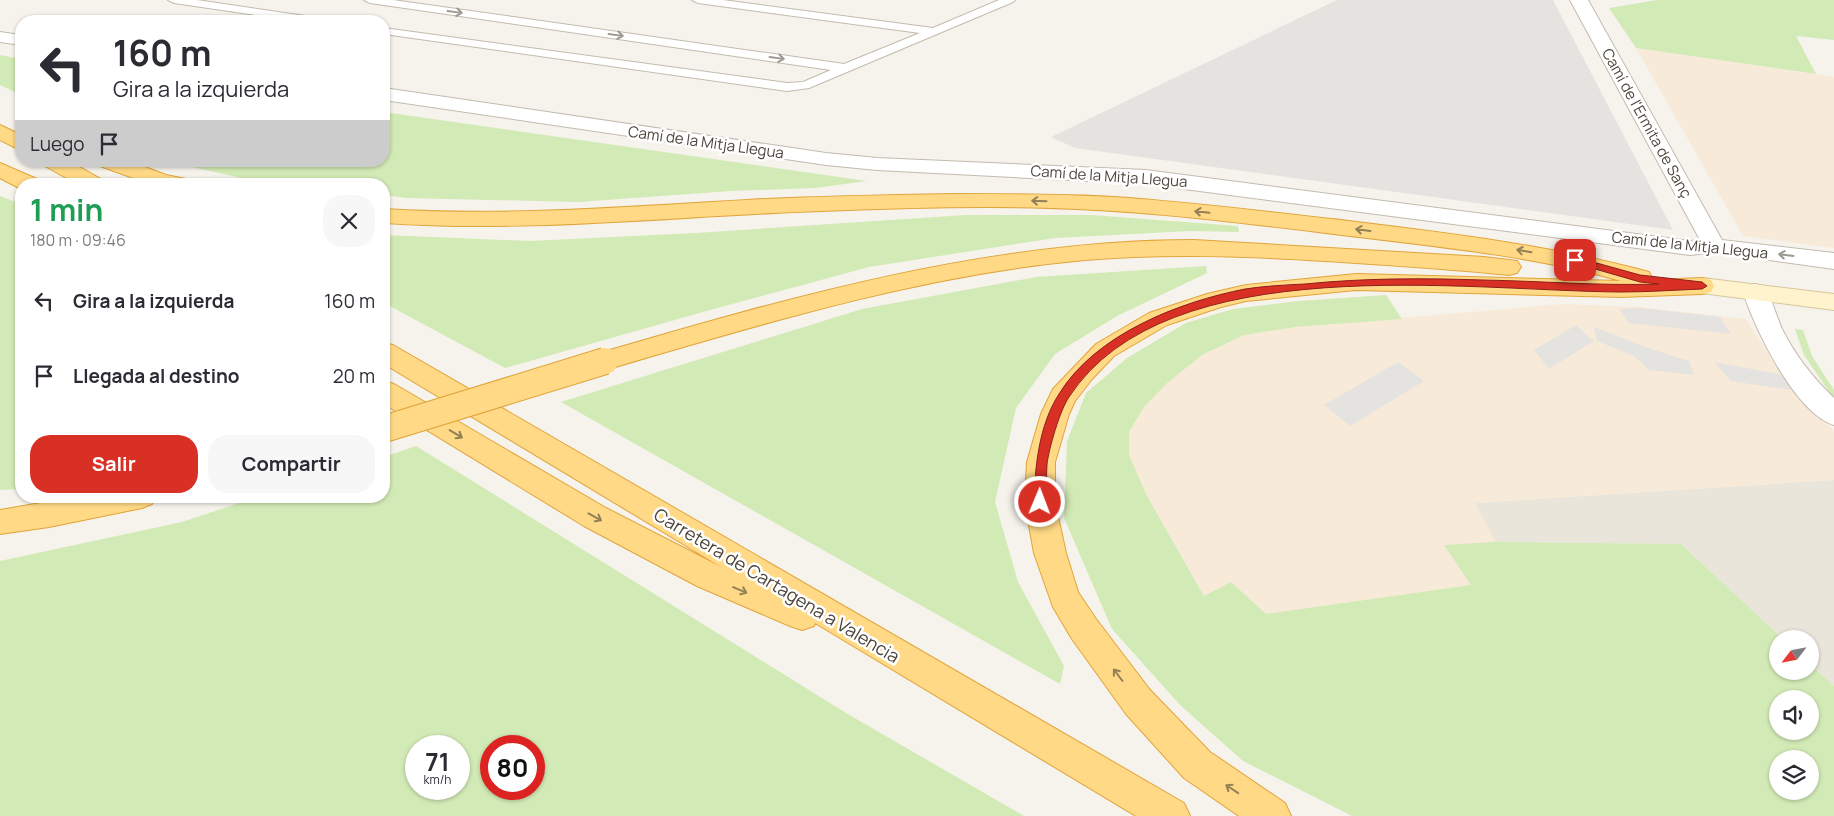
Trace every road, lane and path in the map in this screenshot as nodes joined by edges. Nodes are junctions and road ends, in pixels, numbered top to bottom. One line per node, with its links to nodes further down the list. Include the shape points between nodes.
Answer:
1 (174, 0): 7 (lane)
2 (370, 0): 6 (lane)
3 (698, 0): 8 (lane)
4 (1009, 0): 8 (lane)
5 (1579, 0): 25 (street, Camí de l'Ermita de Sanç)
6 (392, 2): 12 (lane, one-way to 12)
7 (278, 15)
8 (935, 31): 12 (lane)
9 (390, 32): 12 (lane, via 787,87 805,85)
10 (0, 37): 11 (street)
11 (15, 39)
12 (846, 68)
13 (390, 95): 25 (street, Camí de la Mitja Llegua, via 826,159 1146,177 1690,248)
14 (0, 116): 15 (highway)
15 (15, 121)
16 (0, 131): 17 (highway)
17 (15, 140)
18 (63, 167): 22 (highway)
19 (124, 167): 23 (highway)
20 (0, 170): 21 (highway)
21 (16, 178)
22 (83, 178)
23 (155, 178)
24 (390, 216): 27 (highway, one-way to 24, via 1575,260 1522,250 1164,208 1038,201 819,204 523,221)
25 (1714, 246): 26 (street, Camí de la Mitja Llegua, one-way to 25)
26 (1834, 261)
27 (1640, 278): 28 (highway); 34 (highway, bridge, via 1444,261 1211,247 1095,252 997,264 886,284 796,306)
28 (1702, 286): 29 (main road); 39 (highway, one-way to 28, via 1197,765 1138,702 1084,630 1064,597 1050,553 1040,502 1041,462 1055,414 1083,372 1105,350 1158,320 1246,292 1356,282 1621,289)
29 (1755, 292): 30 (main road); 33 (street, via 1762,315 1788,364)
30 (1834, 302)
31 (390, 356): 37 (highway, Carretera de Cartagena a Valencia)
32 (390, 395): 37 (highway, one-way to 37, via 595,517 708,576)
33 (1834, 415)
34 (390, 427)
35 (109, 503): 36 (highway)
36 (0, 522)
37 (900, 658): 38 (highway, Carretera de Cartagena a Valencia)
38 (1171, 816)
39 (1272, 816)

